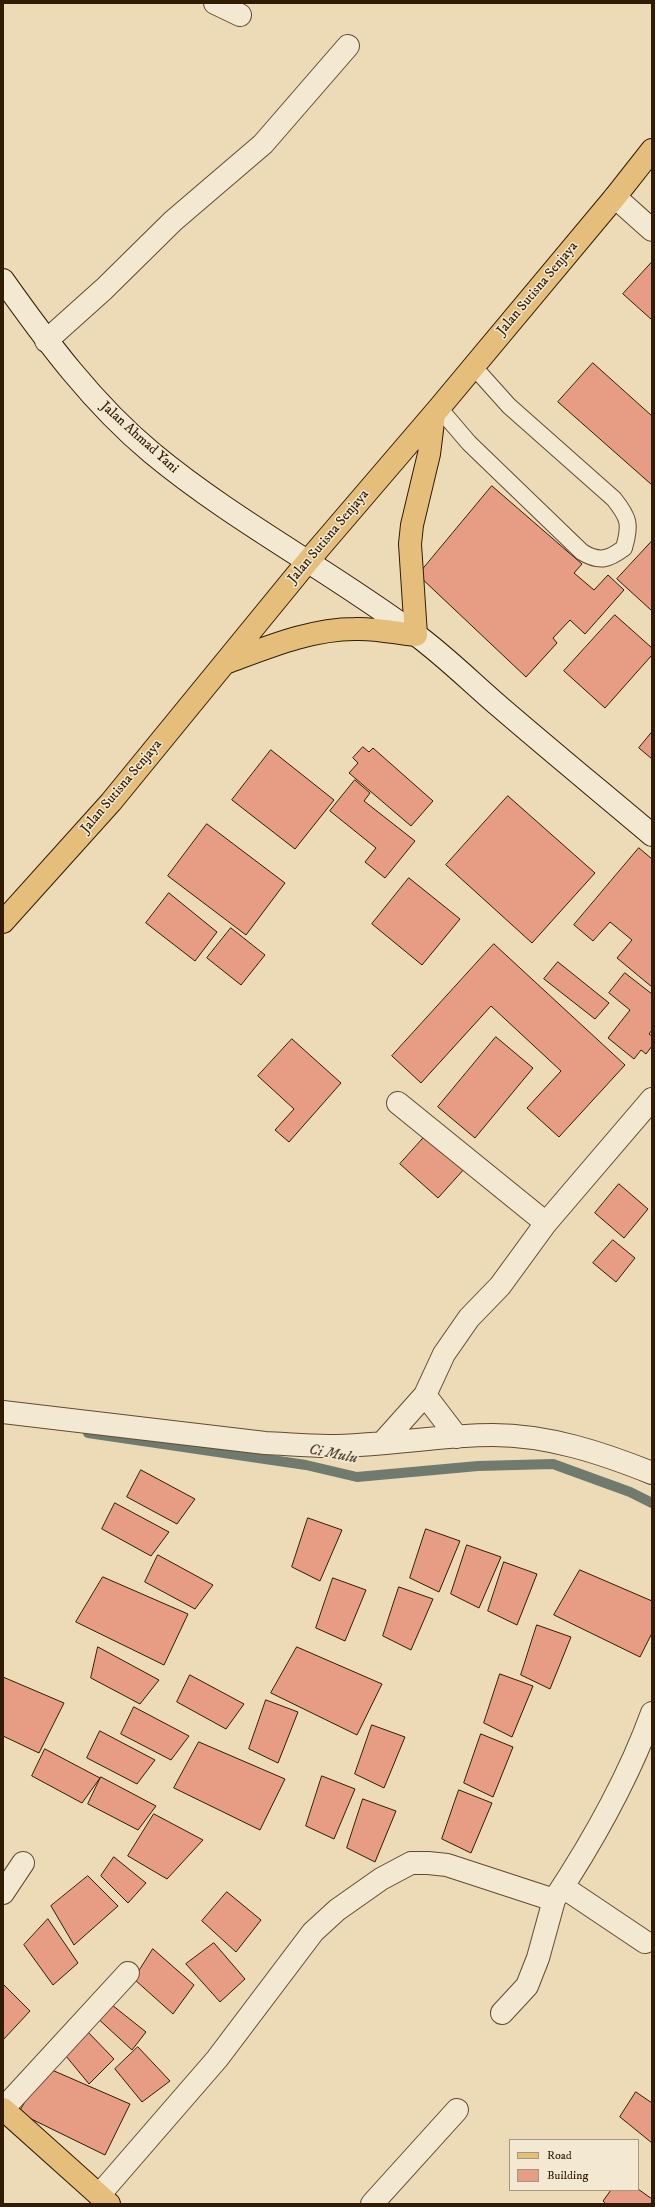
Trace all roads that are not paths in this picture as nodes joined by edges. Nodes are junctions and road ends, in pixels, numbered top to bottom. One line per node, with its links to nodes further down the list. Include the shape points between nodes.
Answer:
1 (215, 3): 2 (street)
2 (240, 15)
3 (348, 46): 8 (street, via 263,144 173,221 104,289)
4 (652, 150): 5 (main road, Jalan Sutisna Senjaya)
5 (615, 197): 6 (street); 9 (main road, Jalan Sutisna Senjaya)
6 (652, 230)
7 (3, 280): 8 (street, Jalan Ahmad Yani)
8 (46, 341): 11 (street, Jalan Ahmad Yani, via 102,406 151,452 241,519)
9 (474, 366): 10 (main road, Jalan Sutisna Senjaya); 10 (lane, via 509,406 614,499 626,515 629,531 624,548 609,559 592,558 582,552)
10 (437, 411): 11 (main road, Jalan Sutisna Senjaya); 12 (main road, via 410,544)
11 (308, 561): 12 (street, Jalan Ahmad Yani); 13 (main road, Jalan Sutisna Senjaya)
12 (416, 634): 13 (main road, via 355,629 325,632 268,647); 14 (street, Jalan Ahmad Yani)
13 (224, 664): 15 (main road, Jalan Sutisna Senjaya, via 111,802)
14 (652, 834)
15 (3, 922)
16 (652, 1099): 18 (street)
17 (398, 1103): 18 (street)
18 (546, 1223): 19 (street, via 500,1286 469,1318 444,1354)
19 (425, 1395): 21 (street); 22 (street)
20 (3, 1412): 22 (street, via 266,1443 330,1446)
21 (456, 1437): 22 (street); 23 (street, via 515,1436 574,1446 610,1456)
22 (383, 1442)
23 (652, 1474)
24 (652, 1712): 27 (street, via 641,1744 618,1793)
25 (23, 1863): 26 (street)
26 (3, 1893)
27 (558, 1894): 28 (street); 30 (street, via 527,1986); 33 (street, via 428,1863 412,1863 381,1879 337,1910 312,1932 217,2059)
28 (645, 1942)
29 (128, 1973): 31 (street)
30 (502, 2013)
31 (3, 2109): 33 (main road)
32 (457, 2110): 34 (street)
33 (105, 2199)
34 (372, 2204)

